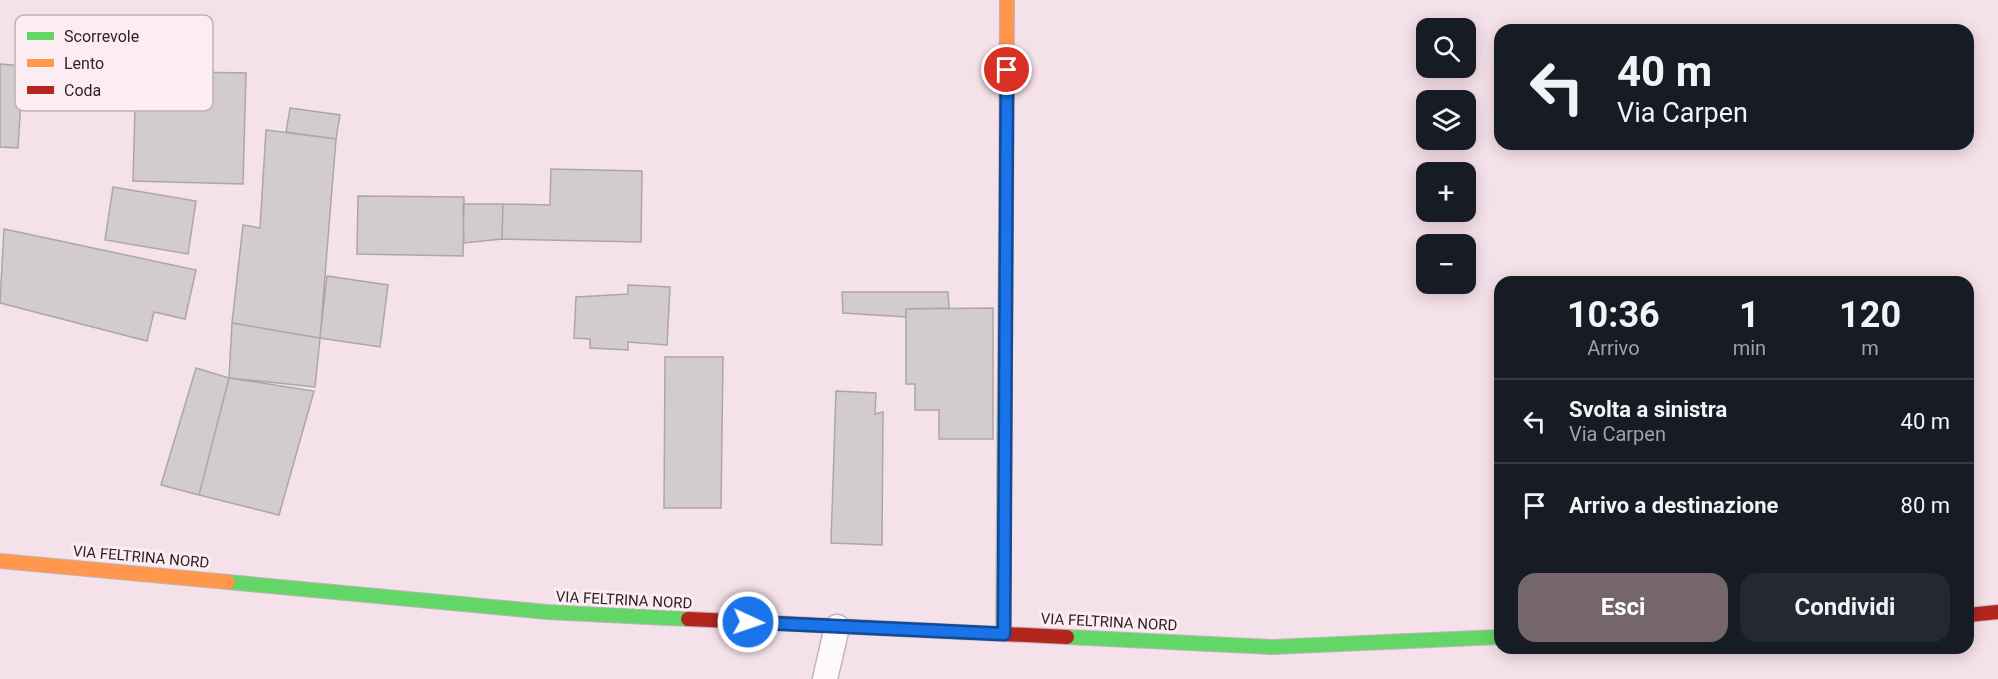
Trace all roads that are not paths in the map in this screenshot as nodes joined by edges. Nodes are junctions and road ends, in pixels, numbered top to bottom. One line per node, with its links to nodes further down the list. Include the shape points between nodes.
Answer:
1 (1007, 0): 6 (main road)
2 (0, 561): 5 (main road, VIA FELTRINA NORD, via 547,612)
3 (1998, 612): 4 (main road)
4 (1974, 614)
5 (837, 627): 6 (main road, VIA FELTRINA NORD); 8 (lane)
6 (1004, 634): 7 (main road, VIA FELTRINA NORD, via 1272,647)
7 (1494, 637)
8 (825, 679)

